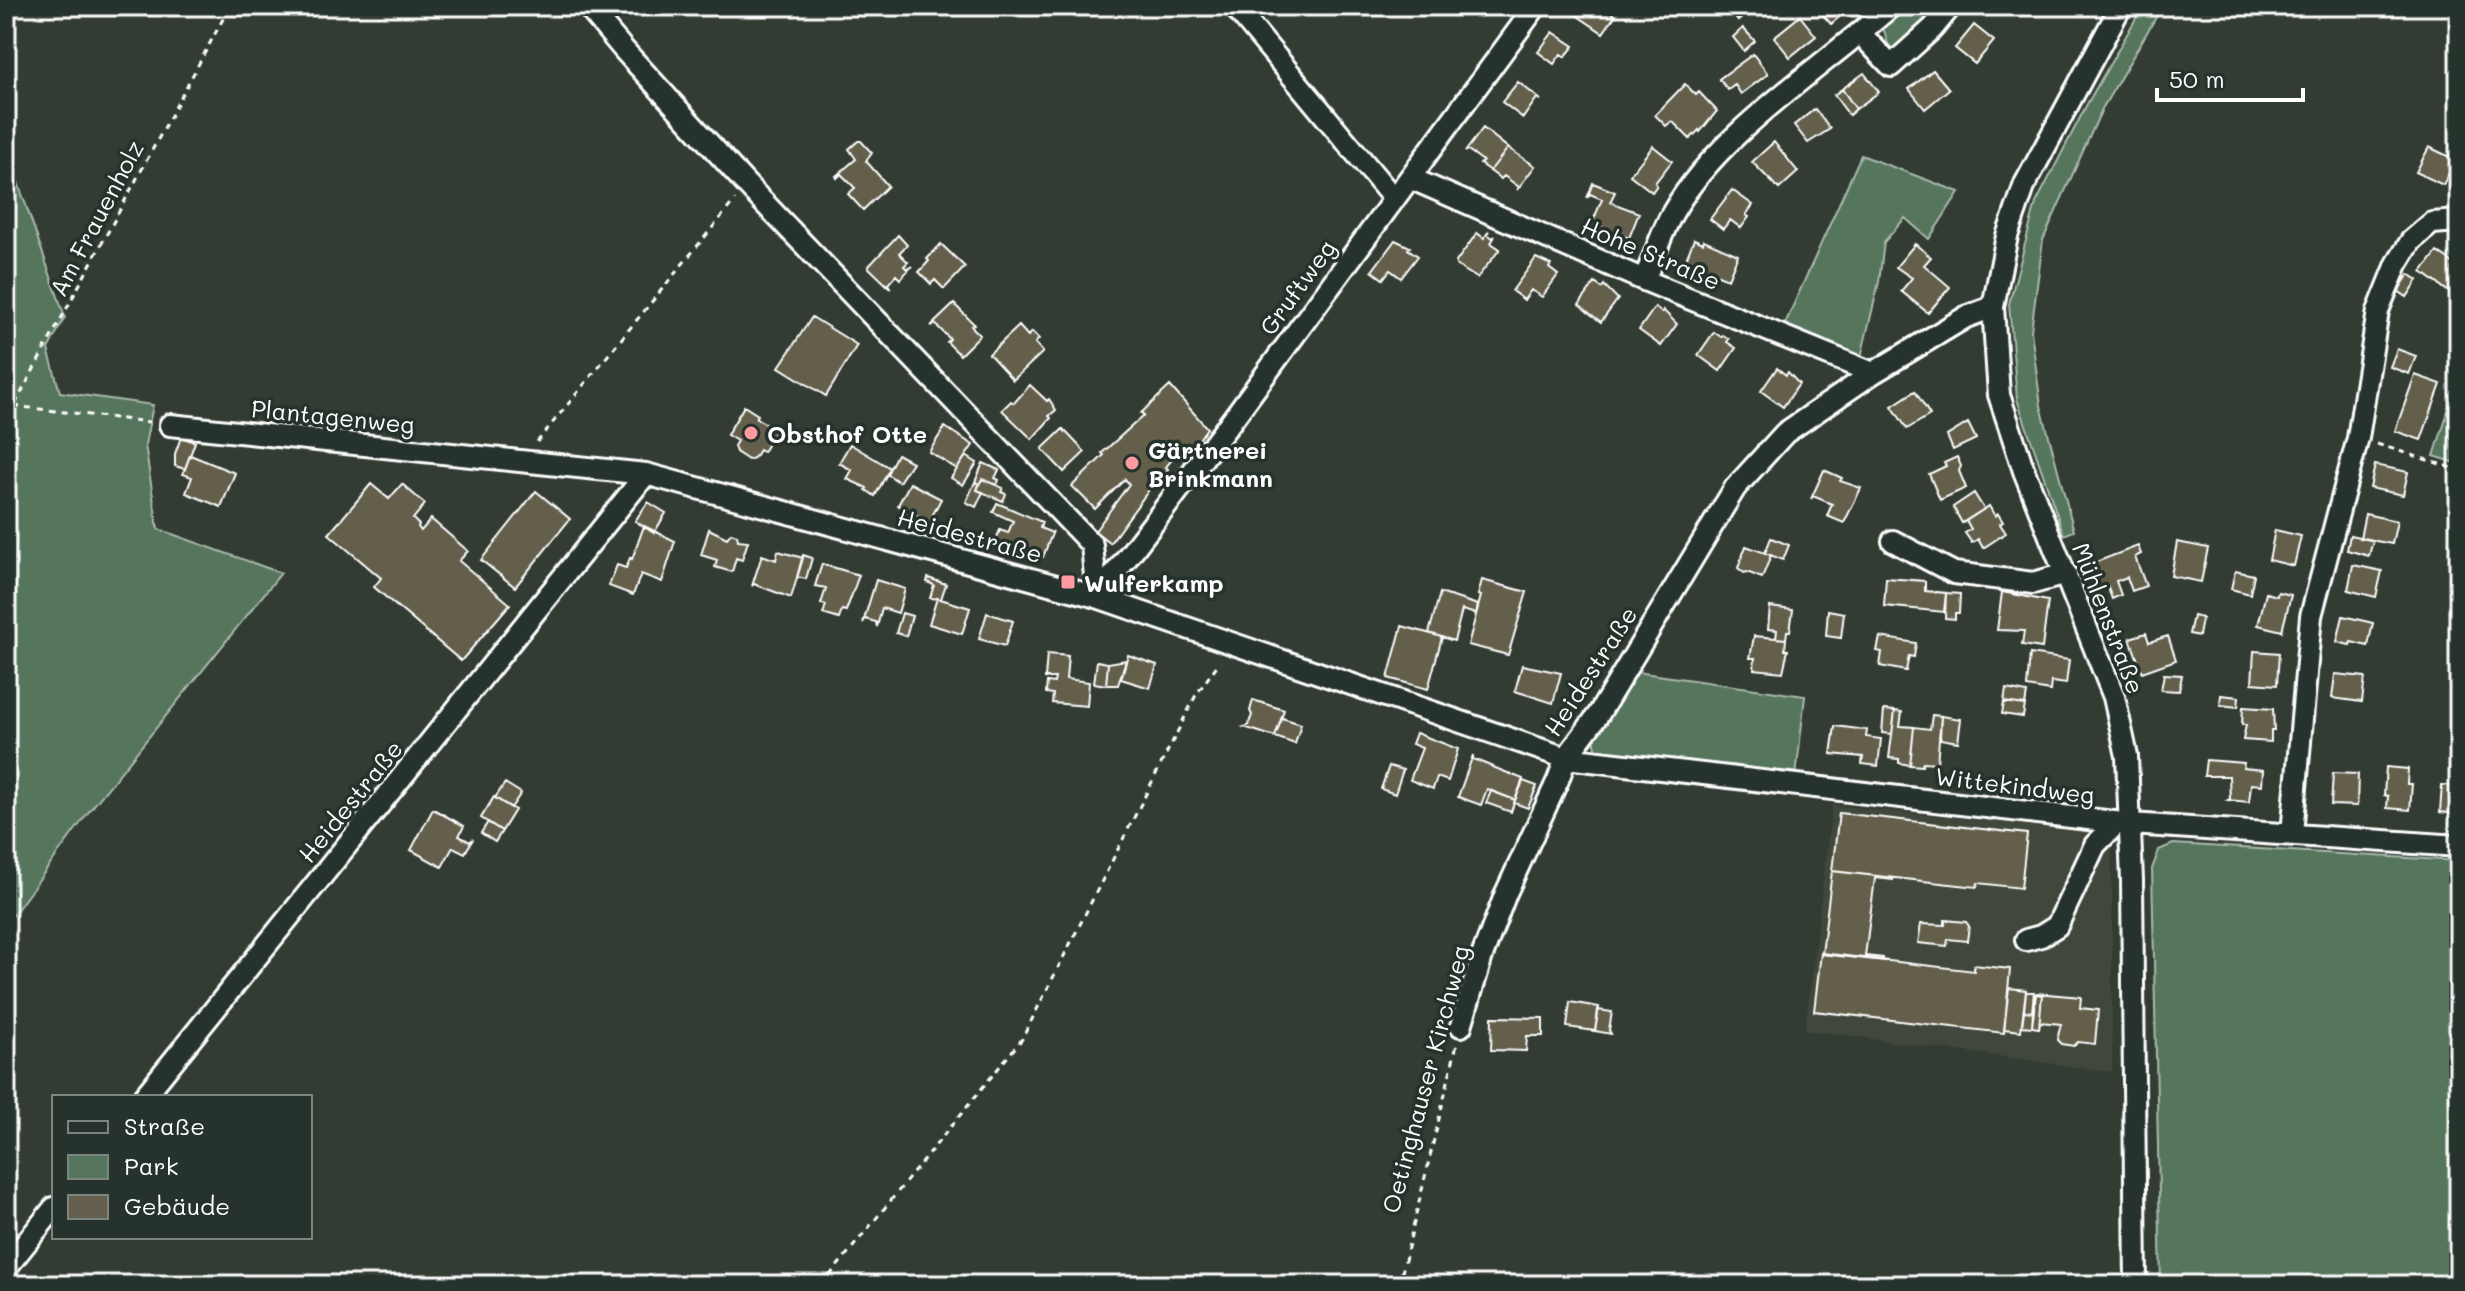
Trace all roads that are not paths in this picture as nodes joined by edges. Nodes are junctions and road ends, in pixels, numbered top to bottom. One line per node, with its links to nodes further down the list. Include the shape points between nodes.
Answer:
1 (587, 6): 18 (street, via 747,185 1092,545)
2 (1234, 6): 9 (street)
3 (1536, 6): 8 (street, Gruftweg)
4 (1891, 6): 7 (street)
5 (1951, 6): 7 (street, via 1891,66)
6 (2121, 6): 12 (street, Mühlenstraße, via 2025,184 2007,236)
7 (1860, 33): 11 (street, via 1704,168 1673,213)
8 (1410, 178): 9 (street, Gruftweg); 11 (street, Hohe Straße)
9 (1394, 199): 18 (street, Gruftweg)
10 (2459, 221): 21 (street, via 2432,223 2411,241 2378,311 2358,438 2311,616)
11 (1644, 280): 13 (street, Hohe Straße)
12 (1993, 307): 13 (street, Heidestraße, via 1966,317); 17 (street, Mühlenstraße, via 1999,395)
13 (1873, 373): 19 (street, Heidestraße, via 1785,433 1735,488 1598,715)
14 (170, 425): 15 (street, Plantagenweg)
15 (646, 474): 18 (street, Heidestraße); 25 (street, Heidestraße)
16 (1893, 541): 17 (street, via 1954,573 2033,583)
17 (2066, 574): 20 (street, Mühlenstraße, via 2114,697 2127,756)
18 (1097, 597): 19 (street, Heidestraße)
19 (1566, 758): 20 (street, Wittekindweg); 24 (street, Oetinghauser Kirchweg, via 1501,905)
20 (2124, 823): 21 (street, Wittekindweg); 23 (street, via 2095,845 2057,926); 28 (street, Mühlenstraße)
21 (2292, 834): 22 (street, Wittekindweg)
22 (2459, 846)
23 (2026, 940)
24 (1461, 1026)
25 (146, 1095)
26 (52, 1210): 27 (street)
27 (6, 1268)
28 (2136, 1285)

